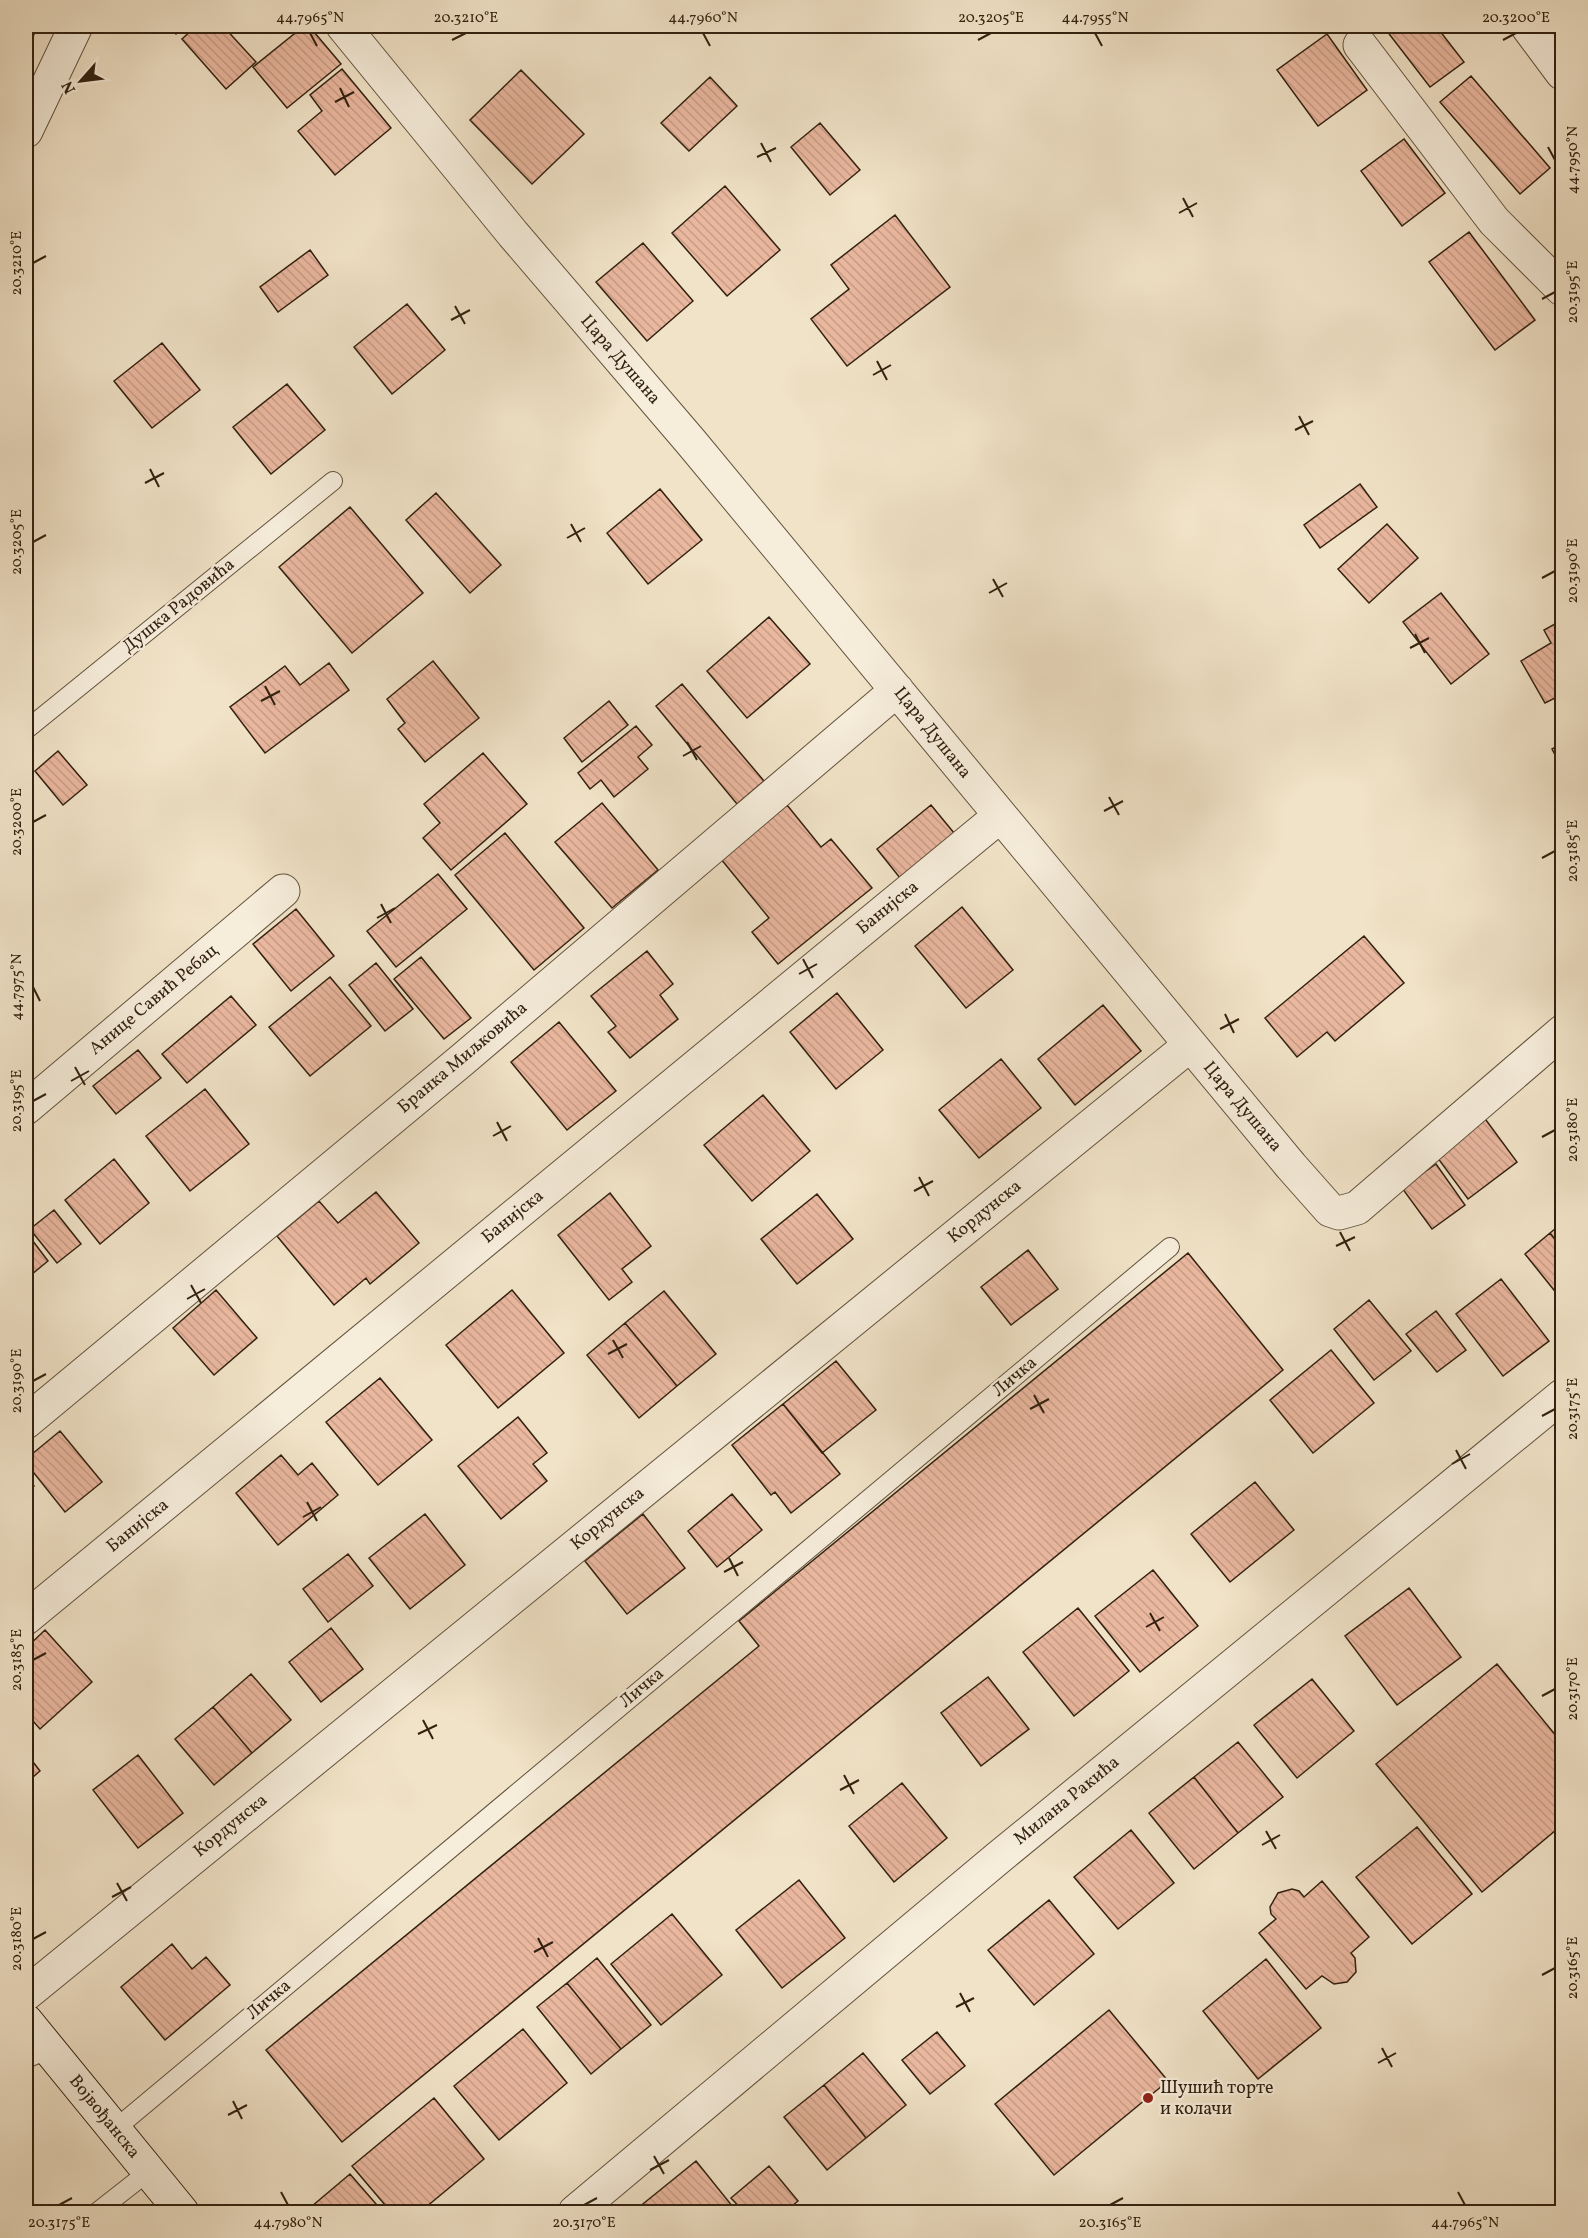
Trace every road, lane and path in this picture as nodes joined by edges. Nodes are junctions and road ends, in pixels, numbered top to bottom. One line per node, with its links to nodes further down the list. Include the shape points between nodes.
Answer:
1 (76, 26): 6 (street)
2 (344, 26): 9 (street, Цара Душана, via 513,234)
3 (1527, 26): 5 (street)
4 (1360, 45): 7 (street, via 1494,221)
5 (1563, 73)
6 (26, 131)
7 (1563, 289)
8 (333, 481): 10 (lane, Душка Радовића)
9 (897, 690): 11 (street, Цара Душана); 18 (street, Бранка Миљковића, via 462,1060)
10 (26, 730)
11 (1000, 816): 14 (street, Цара Душана); 19 (street, Банијска)
12 (283, 891): 15 (street, Анице Савић Ребац)
13 (1563, 1032): 14 (street, Цара Душана, via 1357,1208 1339,1213 1330,1210)
14 (1190, 1045): 20 (street, Кордунска)
15 (26, 1108)
16 (1170, 1247): 23 (lane, Личка)
17 (1563, 1395): 27 (street, Милана Ракића, via 988,1866)
18 (26, 1422)
19 (26, 1618)
20 (26, 1994)
21 (26, 2021): 22 (street, Војвођанска)
22 (37, 2054): 23 (street, Војвођанска)
23 (114, 2130): 24 (street, Војвођанска)
24 (148, 2172): 25 (lane); 26 (street, Војвођанска)
25 (97, 2212)
26 (182, 2212)
27 (575, 2212)

